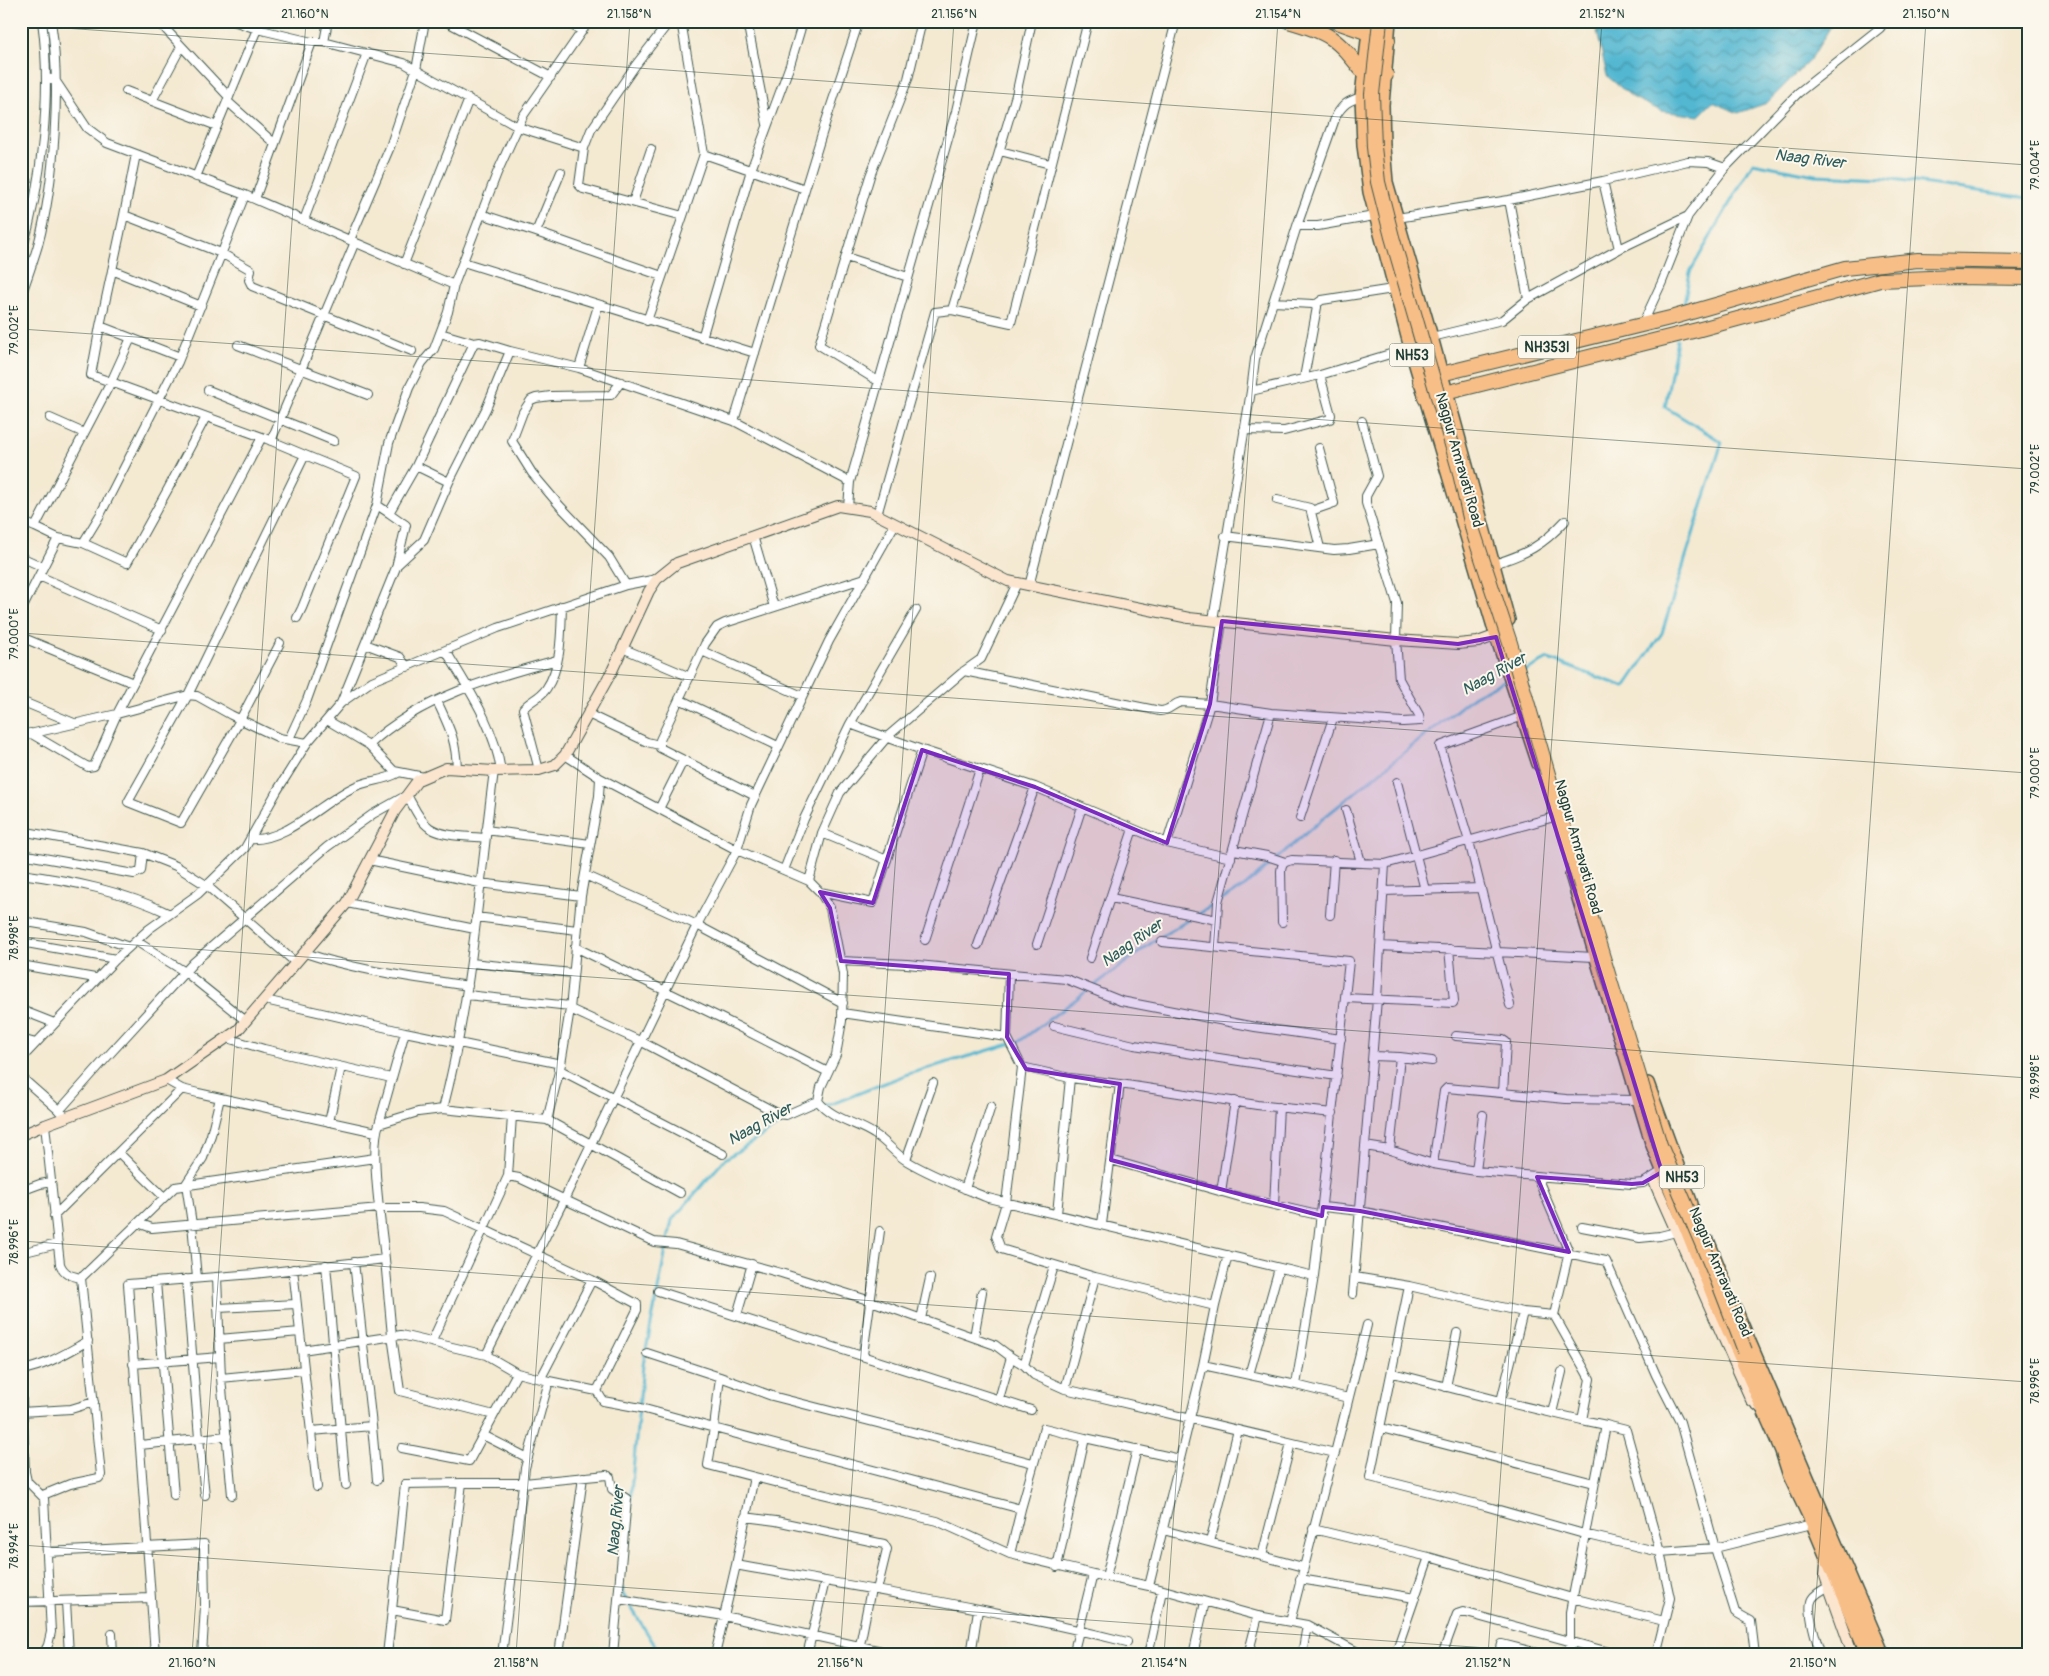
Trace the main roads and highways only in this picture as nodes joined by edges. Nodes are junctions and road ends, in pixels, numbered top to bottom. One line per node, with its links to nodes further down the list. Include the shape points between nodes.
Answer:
1 (1288, 21): 7 (highway, via 1330,36)
2 (1334, 21): 5 (highway)
3 (1380, 21): 16 (highway, bridge, via 1372,94 1378,182 1459,469 1473,530 1510,643 1660,1145)
4 (1390, 21): 6 (main road, Nagpur Amravati Road / NH53)
5 (1368, 27): 6 (highway); 7 (main road, Nagpur Amravati Road / NH53)
6 (1388, 40): 8 (main road, Nagpur Amravati Road / NH53)
7 (1364, 73): 8 (highway); 12 (main road, Nagpur Amravati Road / NH53, via 1361,97 1363,145 1369,192)
8 (1386, 75): 11 (main road, Nagpur Amravati Road / NH53, via 1384,147 1387,182)
9 (2028, 262): 11 (highway, NH353I, via 1918,260 1845,268 1674,317)
10 (2028, 278): 13 (highway, NH353I, via 1954,276 1880,280)
11 (1441, 374): 12 (highway, NH353I); 13 (main road, Nagpur Amravati Road / NH53)
12 (1420, 381): 14 (main road, Nagpur Amravati Road / NH53)
13 (1447, 394): 14 (highway, NH353I); 17 (main road, Nagpur Amravati Road / NH53, via 1511,629 1633,1038 1669,1144 1728,1291)
14 (1426, 398): 15 (main road, Nagpur Amravati Road / NH53, via 1637,1100 1712,1295)
15 (1867, 1655)
16 (1876, 1655)
17 (1884, 1655)

